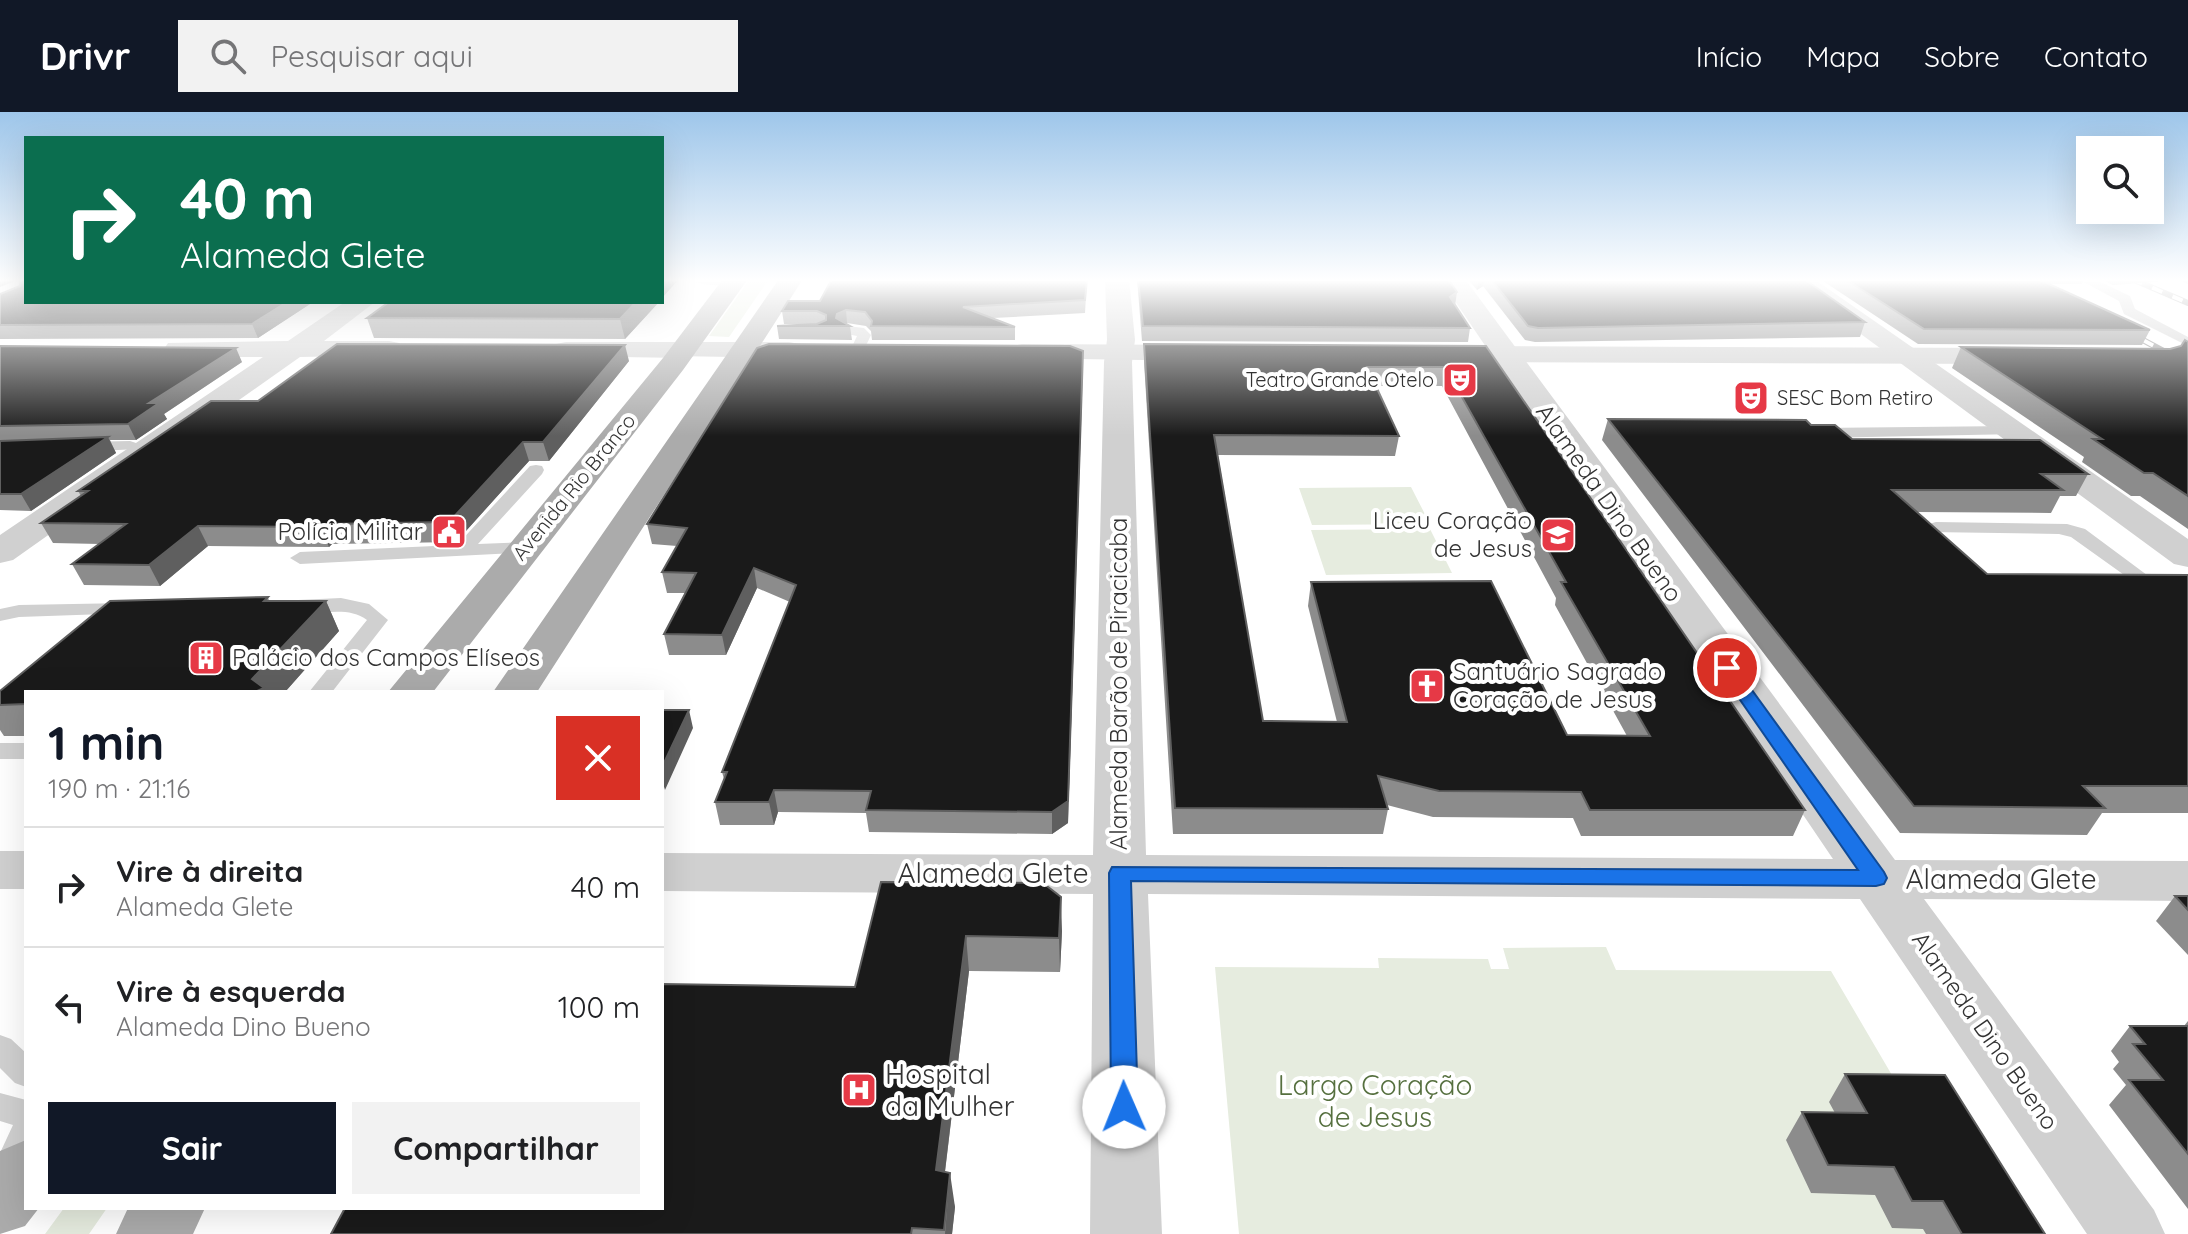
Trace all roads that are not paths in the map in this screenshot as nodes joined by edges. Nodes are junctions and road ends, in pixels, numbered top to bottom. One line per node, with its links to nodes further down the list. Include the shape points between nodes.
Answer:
1 (319, 331): 11 (street)
2 (698, 331): 14 (main road, Avenida Rio Branco)
3 (761, 331): 8 (main road)
4 (1118, 331): 17 (street, Alameda Barão de Piracicaba)
5 (1489, 331): 20 (street, Alameda Dino Bueno)
6 (1871, 331): 21 (street)
7 (2163, 331): 9 (lane)
8 (758, 337): 14 (street); 15 (street); 41 (main road)
9 (2188, 342)
10 (148, 349): 11 (street)
11 (293, 349): 12 (street); 25 (street)
12 (420, 350)
13 (543, 350): 14 (street)
14 (684, 350): 29 (main road, Avenida Rio Branco)
15 (887, 351)
16 (993, 351): 17 (street)
17 (1119, 352): 18 (street); 47 (street, Alameda Barão de Piracicaba)
18 (1236, 353)
19 (1404, 354): 20 (street)
20 (1505, 355): 21 (street); 48 (street, Alameda Dino Bueno)
21 (1906, 356): 22 (street); 23 (street)
22 (2047, 356)
23 (2012, 431): 24 (lane); 33 (street)
24 (1817, 433)
25 (142, 446): 26 (lane); 30 (street)
26 (71, 448)
27 (536, 470): 31 (lane)
28 (1936, 528): 35 (lane, via 2060,528 2078,533)
29 (525, 548): 31 (lane); 40 (main road, Avenida Rio Branco)
30 (0, 552)
31 (461, 552): 32 (lane)
32 (300, 558)
33 (2176, 567): 35 (lane)
34 (2113, 578): 35 (lane)
35 (2141, 578)
36 (280, 606): 39 (lane, via 358,605 378,620)
37 (0, 615): 38 (lane, via 145,608)
38 (114, 627)
39 (322, 690)
40 (412, 690)
41 (516, 690)
42 (0, 751): 43 (lane)
43 (24, 751)
44 (0, 870): 45 (street)
45 (24, 870)
46 (664, 872): 47 (street, Alameda Glete)
47 (1120, 873): 48 (street, Alameda Glete); 60 (street, Alameda Barão de Piracicaba)
48 (1876, 878): 49 (street, Alameda Glete); 61 (street, Alameda Dino Bueno)
49 (2188, 881)
50 (0, 1048): 51 (lane)
51 (24, 1071)
52 (0, 1107): 53 (lane)
53 (24, 1113)
54 (24, 1137): 56 (lane)
55 (24, 1173): 57 (main road)
56 (0, 1191)
57 (0, 1203)
58 (169, 1210): 59 (main road)
59 (152, 1234)
60 (1126, 1234)
61 (2129, 1234)

